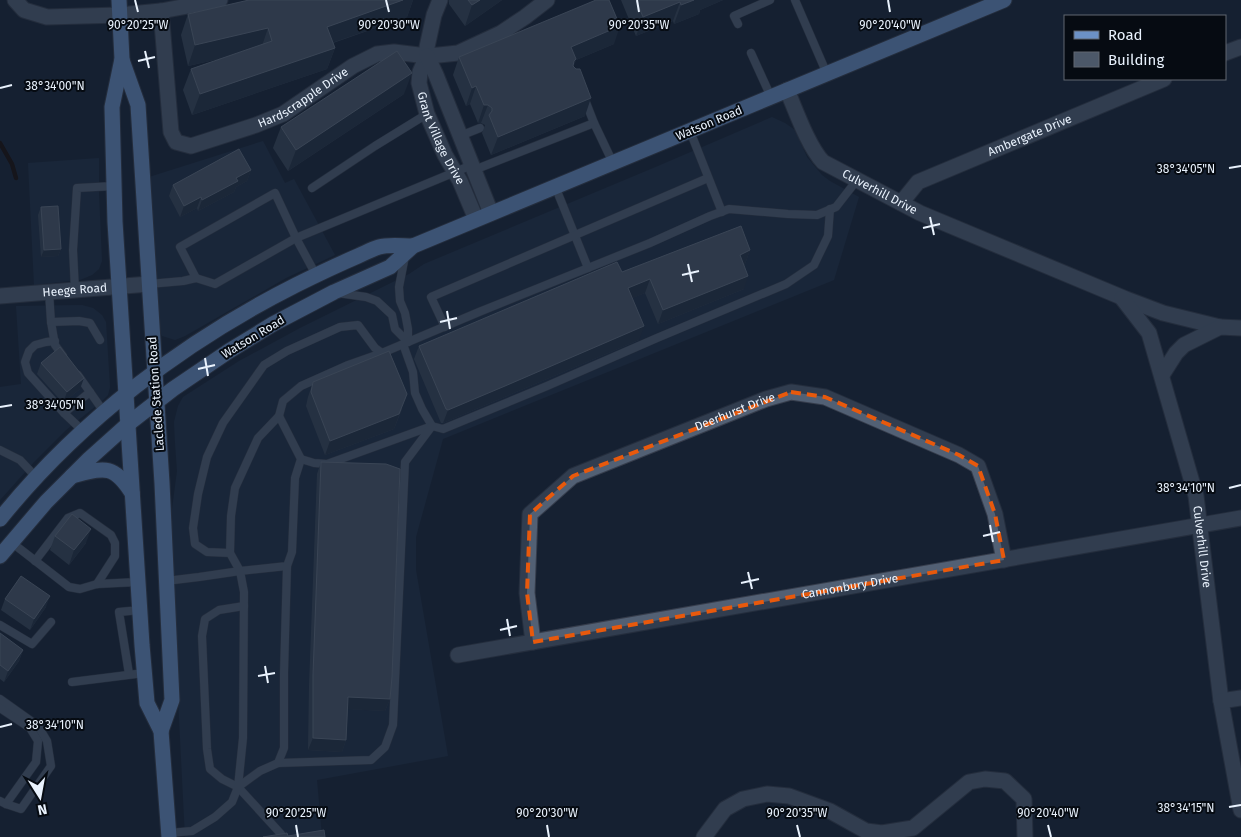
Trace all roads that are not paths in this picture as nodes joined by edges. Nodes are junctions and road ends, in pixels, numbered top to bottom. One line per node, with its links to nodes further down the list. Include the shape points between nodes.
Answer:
1 (16, 0): 9 (street, via 24,10 47,17)
2 (220, 0): 10 (street)
3 (440, 0): 15 (street, Grant Village Drive)
4 (547, 0): 15 (street, Hardscrapple Drive, via 501,33 458,52)
5 (770, 0): 11 (lane, via 734,16)
6 (795, 0): 17 (lane)
7 (1004, 0): 8 (main road, Watson Road)
8 (986, 3): 17 (main road, Watson Road)
9 (119, 8): 10 (street); 16 (main road, Laclede Station Road)
10 (161, 11): 15 (street, Hardscrapple Drive, via 171,132 176,142 192,146 284,114 353,66 377,54 394,52)
11 (738, 24)
12 (1241, 47): 14 (street)
13 (751, 53): 21 (lane)
14 (1226, 54)
15 (427, 56): 22 (street, Grant Village Drive, via 419,83); 26 (street, Grant Village Drive)
16 (122, 59): 32 (main road, Laclede Station Road, via 112,107); 46 (main road, Laclede Station Road, via 138,105)
17 (827, 74): 20 (main road, Watson Road)
18 (1162, 80): 35 (street, Ambergate Drive, via 918,182)
19 (580, 88): 23 (lane)
20 (788, 90): 21 (main road, Watson Road); 31 (street, Culverhill Drive, via 817,156)
21 (771, 97): 25 (main road, Watson Road)
22 (427, 114): 29 (street, Grant Village Drive); 34 (lane)
23 (594, 122): 27 (lane); 28 (lane)
24 (480, 128): 26 (lane)
25 (690, 132): 27 (main road, Watson Road); 30 (lane)
26 (460, 136): 28 (street, Grant Village Drive)
27 (613, 162): 33 (main road, Watson Road)
28 (473, 167): 29 (lane); 38 (street, Grant Village Drive)
29 (455, 172): 39 (street, Grant Village Drive); 41 (lane)
30 (708, 178): 37 (lane); 40 (lane)
31 (857, 180): 35 (street, Culverhill Drive); 36 (lane, via 836,207)
32 (114, 186): 47 (main road, Laclede Station Road); 48 (lane, via 77,188 73,250)
33 (555, 186): 38 (main road, Watson Road); 40 (lane)
34 (312, 188)
35 (901, 203): 52 (street, Culverhill Drive)
36 (830, 209): 37 (lane, via 817,215 729,209); 72 (lane, via 828,236 814,265 786,284 442,429)
37 (722, 212): 43 (lane)
38 (491, 213): 39 (main road, Watson Road)
39 (476, 219): 42 (main road, Watson Road)
40 (574, 234): 43 (lane); 54 (lane, via 431,297)
41 (296, 238): 44 (lane); 45 (lane, via 215,284); 45 (lane, via 275,193 180,247)
42 (410, 249): 44 (main road, Watson Road, via 380,247); 50 (main road, Watson Road, via 390,267); 59 (lane, via 403,264 399,287 400,301 406,313)
43 (588, 268): 54 (lane)
44 (316, 275): 63 (main road, Watson Road, via 235,319)
45 (196, 278): 46 (lane)
46 (149, 284): 47 (street, Heege Road); 63 (main road, Laclede Station Road)
47 (119, 286): 48 (street, Heege Road); 66 (main road, Laclede Station Road)
48 (75, 290): 49 (street, Heege Road)
49 (49, 292): 51 (street, Heege Road); 53 (lane)
50 (334, 292): 59 (lane, via 377,301 392,315 395,329); 67 (main road, Watson Road, via 252,337)
51 (0, 296)
52 (1122, 298): 55 (street, Culverhill Drive, via 1163,313); 64 (street, Culverhill Drive, via 1149,333)
53 (51, 322): 57 (lane, via 90,323); 58 (lane)
54 (445, 326): 59 (lane)
55 (1220, 327): 56 (street, Culverhill Drive); 64 (street, via 1184,345)
56 (1241, 328)
57 (100, 340)
58 (55, 341): 61 (lane); 69 (lane, via 35,345 26,362 28,373)
59 (405, 343): 60 (lane); 72 (lane, via 416,392)
60 (382, 353): 70 (lane, via 301,386 283,401); 83 (lane, via 358,325 340,327 264,365 223,423 207,458 198,494 193,528 195,544 207,552)
61 (67, 361)
62 (73, 368): 65 (lane)
63 (154, 372): 66 (main road, Watson Road); 67 (main road, Laclede Station Road)
64 (1162, 375): 81 (street, Culverhill Drive, via 1196,496)
65 (90, 392): 68 (lane); 69 (lane)
66 (126, 394): 68 (main road, Watson Road); 71 (main road, Laclede Station Road)
67 (156, 402): 71 (main road, Watson Road); 89 (main road, Laclede Station Road)
68 (104, 412): 73 (main road, Watson Road)
69 (64, 413): 73 (lane)
70 (278, 416): 75 (lane); 83 (lane, via 258,438 235,488)
71 (128, 424): 77 (main road, Watson Road); 78 (main road, Laclede Station Road)
72 (432, 426): 75 (lane, via 327,464); 105 (lane, via 405,462 393,725 385,747 371,760)
73 (83, 431): 76 (main road, Watson Road)
74 (0, 450): 76 (lane, via 20,460)
75 (301, 459): 87 (lane, via 294,478 292,552)
76 (36, 476): 80 (main road, Watson Road)
77 (72, 476): 78 (main road, via 109,470 124,481); 82 (main road, Watson Road)
78 (133, 494): 90 (main road, Laclede Station Road)
79 (1241, 518): 81 (street, Cannonbury Drive)
80 (0, 519)
81 (1200, 526): 85 (street, Cannonbury Drive); 102 (street, Culverhill Drive)
82 (11, 542): 84 (main road, Watson Road); 86 (lane)
83 (230, 553): 88 (lane)
84 (0, 556)
85 (1004, 560): 96 (street, Cannonbury Drive); 96 (street, Deerhurst Drive, via 995,514 978,466 825,397 791,392 574,476 530,514 527,593)
86 (36, 561): 91 (lane, via 69,587 80,589); 91 (lane, via 68,518 80,513 111,535 115,543 115,556)
87 (286, 566): 88 (lane); 105 (lane, via 284,748)
88 (240, 571): 89 (lane); 92 (lane)
89 (166, 581): 104 (main road, Laclede Station Road, via 172,700)
90 (138, 582): 91 (lane); 93 (main road, Laclede Station Road)
91 (97, 584)
92 (244, 606): 106 (lane, via 243,738); 106 (lane, via 219,610 206,618 202,636 210,769 222,780)
93 (140, 610): 98 (main road, Laclede Station Road); 98 (lane, via 119,612)
94 (51, 622): 95 (lane, via 32,644)
95 (0, 625)
96 (533, 642): 97 (street, Cannonbury Drive)
97 (458, 655)
98 (137, 674): 99 (lane); 104 (main road, Laclede Station Road)
99 (72, 682)
100 (1241, 698): 102 (street)
101 (0, 699): 107 (lane, via 38,726 47,741 51,766 21,809)
102 (1221, 701): 108 (street, Culverhill Drive)
103 (0, 708): 107 (lane, via 30,728 38,740 36,762)
104 (161, 730): 110 (main road, Laclede Station Road)
105 (278, 763): 106 (lane)
106 (238, 787): 109 (lane); 110 (lane, via 232,802 215,817 192,831)
107 (3, 803)
108 (1241, 810)
109 (281, 834)
110 (169, 835)
111 (704, 837): 112 (street, via 725,809 743,799 767,794 789,796 830,811 866,830 882,832 913,828 969,782 985,779 1005,781 1024,799)
112 (1025, 837)

